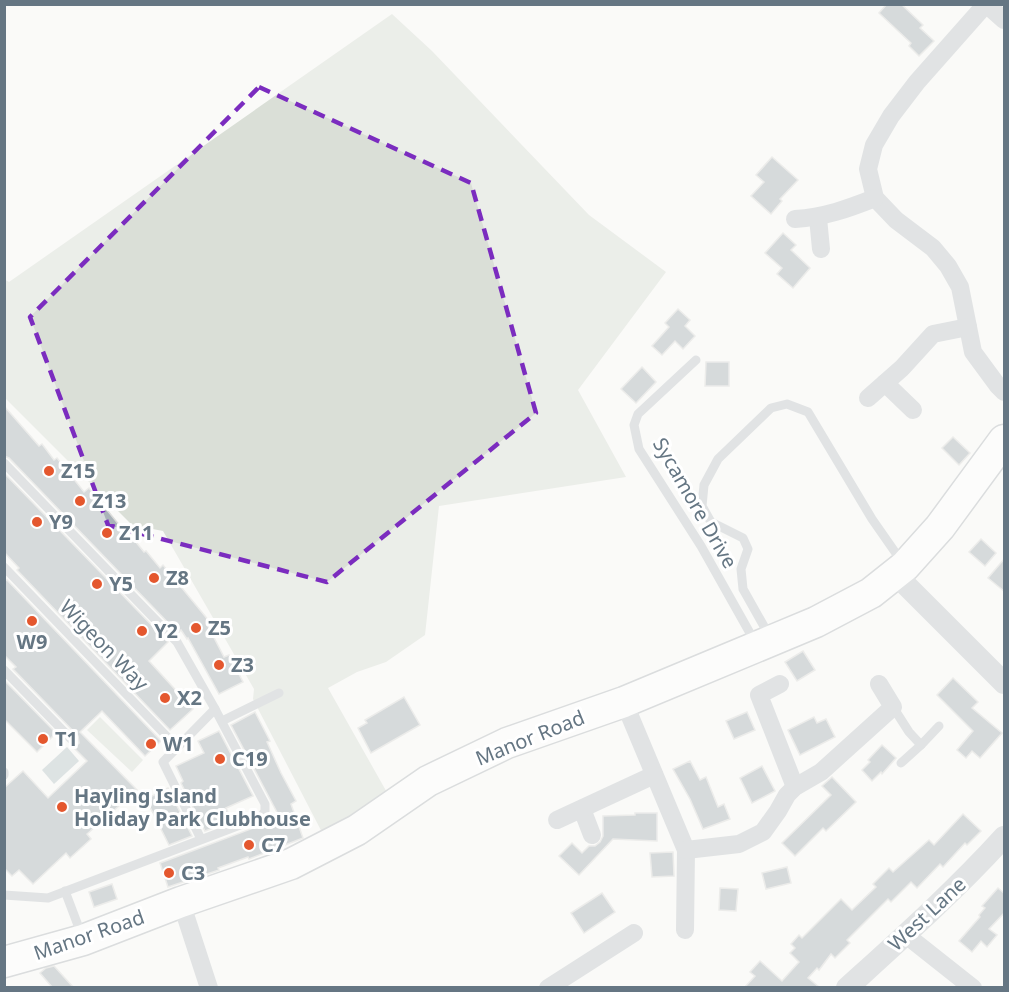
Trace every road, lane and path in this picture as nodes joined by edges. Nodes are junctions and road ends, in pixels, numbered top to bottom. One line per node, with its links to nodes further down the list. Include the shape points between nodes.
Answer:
1 (1005, 20): 2 (street, via 986,4 891,116 874,145 868,169)
2 (875, 198): 3 (street); 6 (street, via 948,266 960,287)
3 (818, 218): 4 (street); 5 (street)
4 (795, 219)
5 (821, 249)
6 (968, 327): 8 (street, via 933,334); 9 (street, via 973,352)
7 (696, 360): 16 (lane, Sycamore Drive, via 638,414 634,425 639,448)
8 (885, 383): 10 (street); 11 (street)
9 (1005, 392)
10 (868, 398)
11 (913, 410)
12 (1005, 440): 15 (main road, Manor Road, via 940,527)
13 (4, 463): 24 (lane, via 177,642)
14 (4, 567): 29 (lane, Wigeon Way)
15 (900, 570): 16 (main road, Manor Road, via 871,593); 16 (lane, via 808,412 787,404 771,408 718,459 704,485 702,506 711,522 743,538 748,549 741,569 743,589); 18 (street)
16 (764, 643): 22 (main road, Manor Road)
17 (4, 670): 27 (lane)
18 (1005, 683)
19 (780, 684): 32 (street, via 759,695)
20 (879, 684): 23 (street)
21 (279, 693): 25 (lane)
22 (624, 702): 31 (street); 41 (main road, Manor Road, via 507,743 428,781 357,831 291,864)
23 (893, 707): 28 (lane); 32 (street, via 821,772)
24 (215, 709): 25 (lane); 29 (lane)
25 (222, 721): 37 (lane, via 265,804 265,811 261,817)
26 (939, 726): 28 (lane)
27 (73, 741)
28 (921, 745): 30 (lane)
29 (177, 747): 37 (lane, via 163,762)
30 (901, 763)
31 (654, 775): 33 (street); 38 (street)
32 (795, 787): 38 (street, via 763,832 739,844)
33 (582, 808): 34 (street); 35 (street)
34 (557, 820)
35 (592, 835)
36 (1005, 837): 44 (street, West Lane)
37 (201, 839): 39 (lane)
38 (686, 850): 42 (street)
39 (65, 891): 40 (lane, via 48,898); 45 (lane)
40 (4, 895)
41 (181, 902): 45 (main road, Manor Road); 47 (street)
42 (685, 930)
43 (634, 933): 48 (street)
44 (906, 935): 49 (street, West Lane); 50 (street)
45 (83, 940): 46 (main road, Manor Road)
46 (4, 962)
47 (209, 987)
48 (548, 987)
49 (847, 987)
50 (972, 987)

